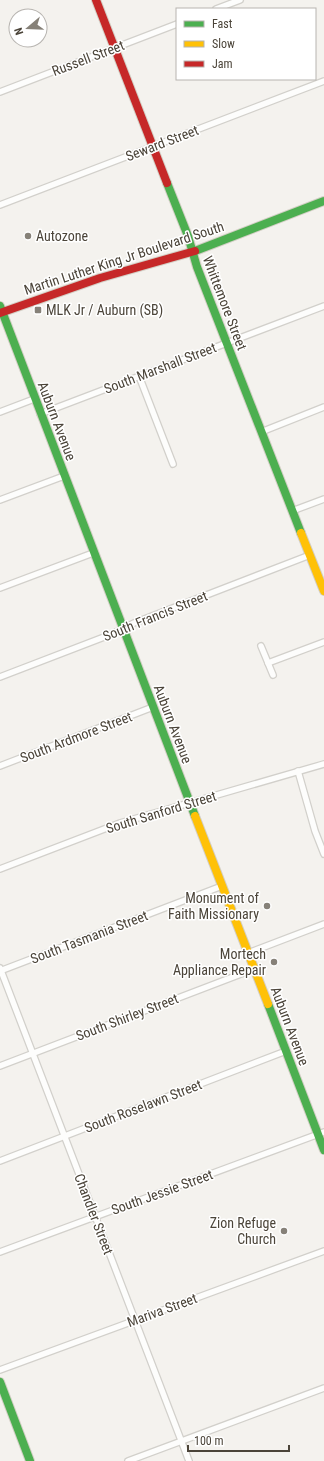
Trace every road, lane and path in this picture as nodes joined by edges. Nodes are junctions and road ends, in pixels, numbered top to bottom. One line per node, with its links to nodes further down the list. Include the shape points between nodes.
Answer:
1 (96, 0): 5 (main road, Whittemore Street)
2 (240, 0): 3 (street)
3 (219, 8)
4 (176, 24): 5 (street, Russell Street)
5 (115, 48): 7 (street, Russell Street); 8 (main road, Whittemore Street)
6 (324, 81): 8 (street, Seward Street)
7 (0, 92)
8 (154, 147): 10 (street, Seward Street); 11 (main road, Whittemore Street)
9 (324, 201): 11 (main road, Martin Luther King Jr Boulevard South)
10 (0, 205)
11 (192, 252): 13 (main road, Martin Luther King Jr Boulevard South, via 100,278); 14 (main road, Whittemore Street)
12 (324, 306): 14 (street, South Marshall Street)
13 (1, 311): 16 (main road, Auburn Avenue)
14 (226, 343): 15 (street, South Marshall Street); 20 (main road, Whittemore Street)
15 (139, 376): 19 (street, South Marshall Street); 21 (street)
16 (34, 399): 18 (street); 19 (main road, Auburn Avenue)
17 (324, 407): 20 (street)
18 (0, 412)
19 (40, 414): 22 (main road, Auburn Avenue)
20 (261, 432): 25 (main road, Whittemore Street)
21 (173, 464)
22 (64, 476): 24 (street); 26 (main road, Auburn Avenue)
23 (324, 499): 25 (street)
24 (0, 500)
25 (292, 511): 27 (main road, Whittemore Street)
26 (93, 553): 28 (street); 30 (main road, Auburn Avenue)
27 (310, 555): 29 (main road, Whittemore Street); 30 (street, South Francis Street)
28 (0, 588)
29 (324, 591)
30 (122, 628): 35 (street, South Francis Street); 36 (main road, Auburn Avenue)
31 (324, 642): 33 (street)
32 (261, 646): 33 (street)
33 (268, 663): 34 (street)
34 (273, 675)
35 (0, 677)
36 (153, 707): 38 (street, South Ardmore Street); 40 (main road, Auburn Avenue)
37 (324, 764): 39 (street, South Sanford Street)
38 (0, 766)
39 (298, 771): 40 (street, South Sanford Street); 41 (street)
40 (190, 803): 42 (street, South Sanford Street, via 114,826); 43 (main road, Auburn Avenue)
41 (324, 854)
42 (0, 869)
43 (222, 886): 45 (main road, Auburn Avenue); 47 (street, South Tasmania Street)
44 (324, 924): 45 (street)
45 (248, 953): 46 (main road, Auburn Avenue)
46 (254, 969): 48 (main road, Auburn Avenue); 49 (street, South Shirley Street)
47 (0, 970): 49 (street, Chandler Street)
48 (286, 1052): 51 (main road, Auburn Avenue); 52 (street, South Roselawn Street)
49 (33, 1054): 50 (street, South Shirley Street); 52 (street, Chandler Street)
50 (0, 1066)
51 (321, 1134): 53 (main road, Auburn Avenue); 55 (street, South Jessie Street)
52 (64, 1136): 54 (street, South Roselawn Street); 55 (street, Chandler Street)
53 (324, 1150)
54 (0, 1161)
55 (95, 1217): 57 (street, South Jessie Street); 58 (street, Chandler Street)
56 (324, 1251): 58 (street, Mariva Street)
57 (0, 1252)
58 (135, 1320): 59 (street, Mariva Street); 62 (street, Chandler Street)
59 (0, 1370)
60 (0, 1382): 63 (main road)
61 (324, 1388): 62 (street)
62 (182, 1441): 64 (street); 65 (street, Chandler Street)
63 (30, 1461)
64 (128, 1461)
65 (189, 1461)

